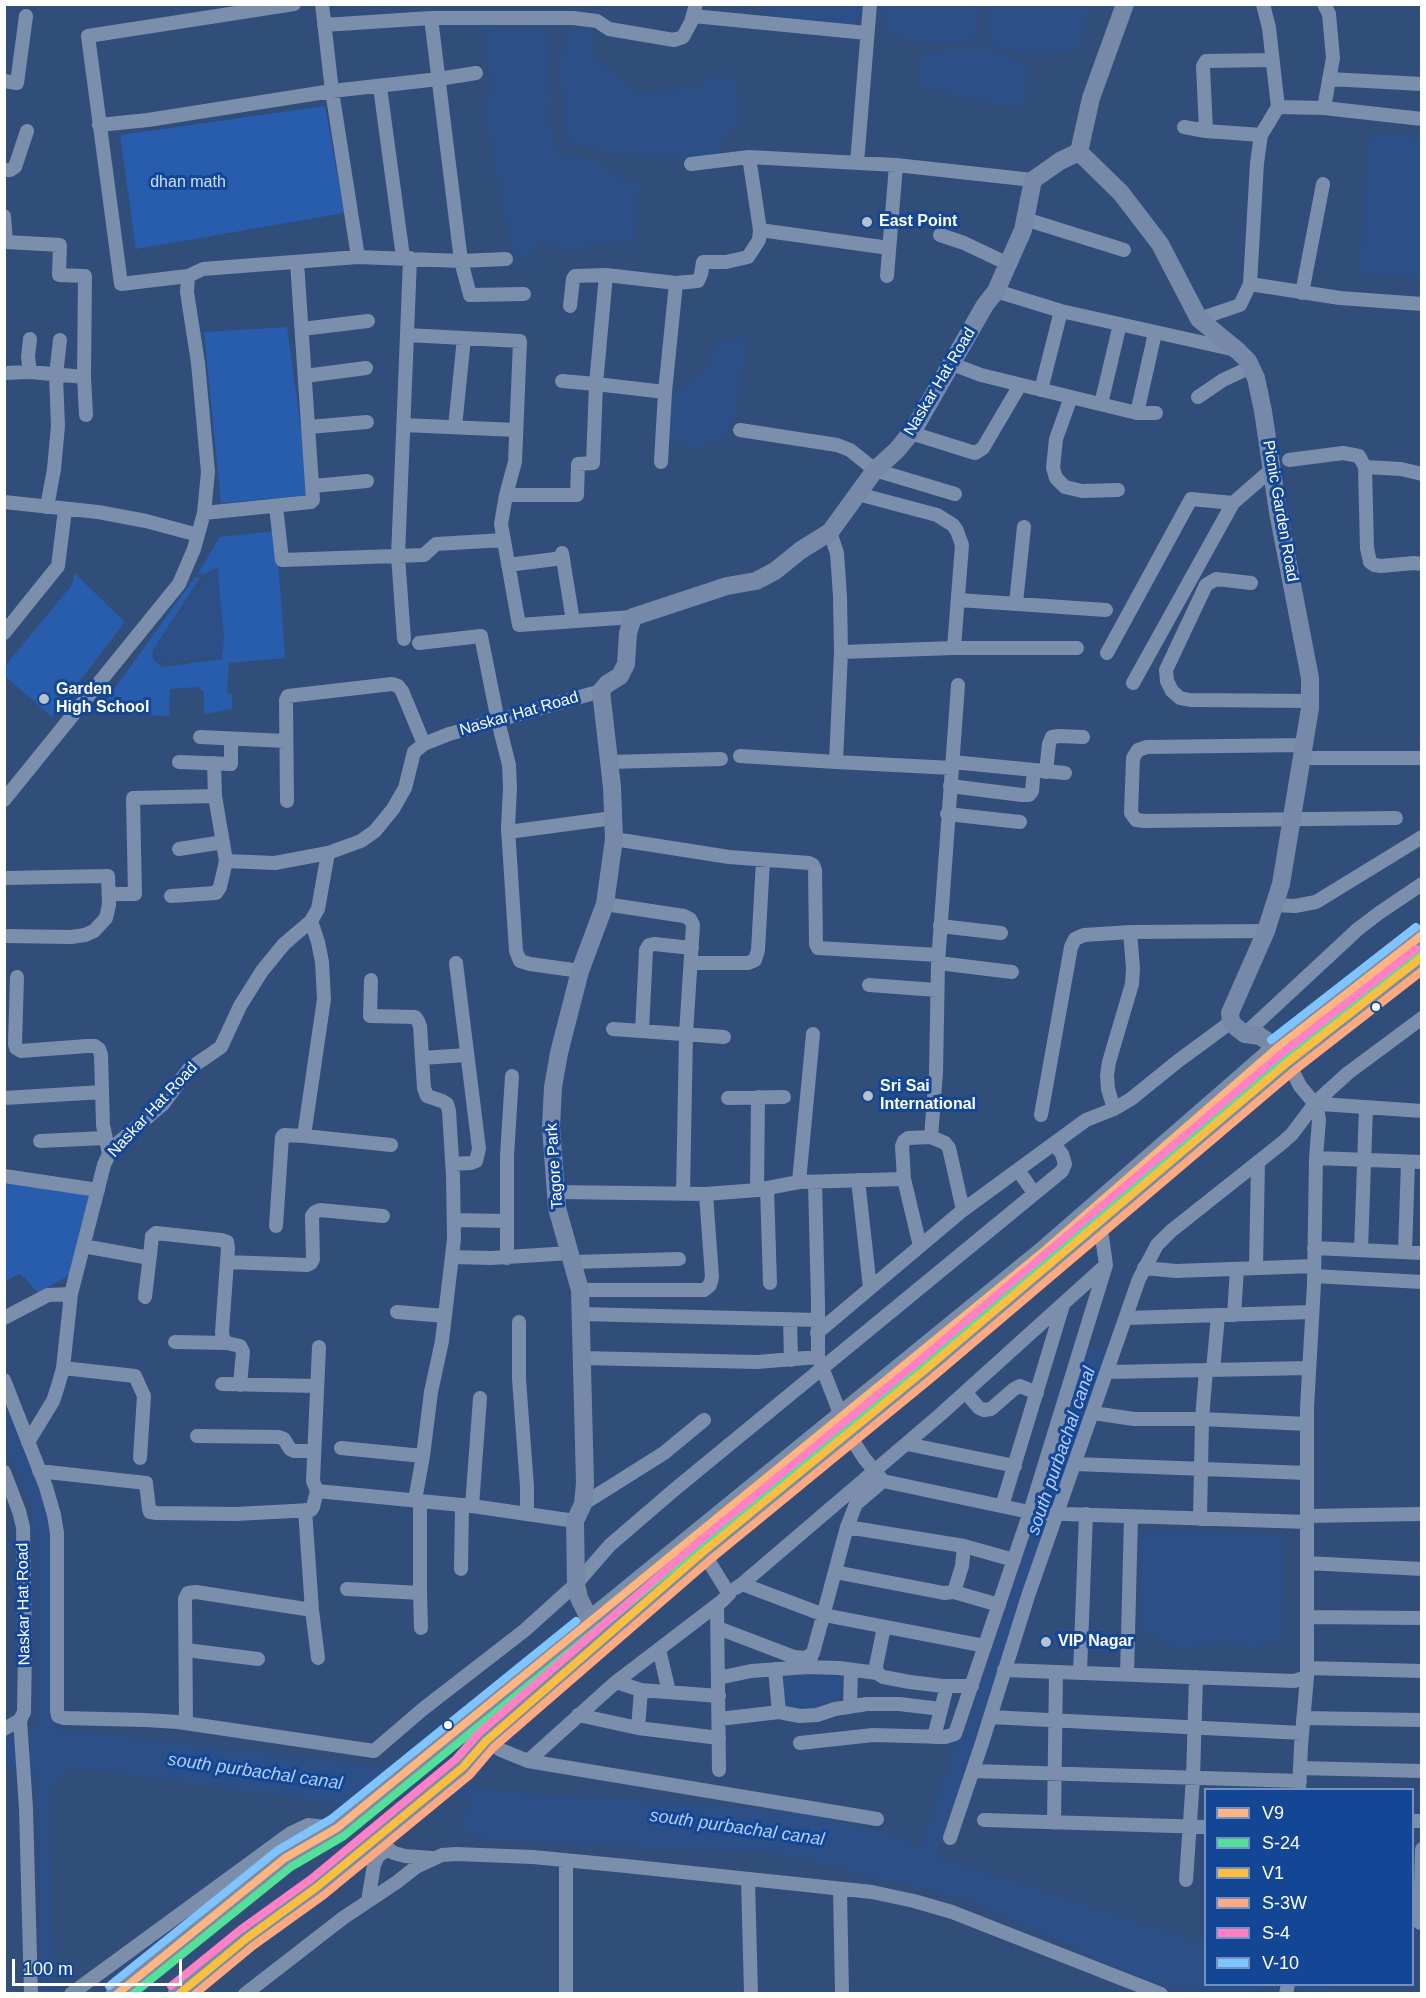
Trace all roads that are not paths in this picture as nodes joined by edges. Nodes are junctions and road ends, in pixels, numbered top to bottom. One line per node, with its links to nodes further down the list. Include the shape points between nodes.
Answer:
1 (294, 4): 23 (street, via 88,36)
2 (322, 4): 10 (street)
3 (870, 4): 11 (street)
4 (1125, 4): 28 (street, via 1091,98)
5 (1263, 4): 12 (street)
6 (1324, 4): 15 (street, via 1332,34)
7 (694, 10): 9 (street, via 683,37 674,40 609,29 597,21 573,18); 11 (street)
8 (26, 16): 16 (street, via 17,83)
9 (431, 18): 10 (street); 14 (street)
10 (324, 25): 19 (street)
11 (867, 33): 30 (street)
12 (1272, 60): 20 (street); 26 (street, via 1206,61)
13 (476, 73): 14 (street)
14 (439, 79): 18 (street); 46 (street)
15 (1329, 79): 17 (street); 21 (street)
16 (4, 81)
17 (1422, 84)
18 (380, 87): 19 (street); 44 (street)
19 (332, 91): 23 (street); 43 (street)
20 (1278, 107): 21 (street); 27 (street)
21 (1324, 108): 22 (street)
22 (1422, 119)
23 (99, 125): 50 (street, via 121,284)
24 (1184, 127): 26 (street)
25 (27, 131): 33 (street, via 15,167)
26 (1206, 131): 27 (street)
27 (1261, 135): 53 (street)
28 (1079, 152): 34 (street); 60 (street, Picnic Garden Road, via 1121,193 1160,244)
29 (748, 158): 30 (street); 31 (street); 38 (street)
30 (857, 163): 32 (street)
31 (691, 164)
32 (896, 165): 34 (street); 41 (street)
33 (4, 170)
34 (1033, 180): 37 (street, Naskar Hat Road)
35 (1323, 184): 55 (street)
36 (4, 216): 40 (street)
37 (1025, 219): 42 (street); 47 (street, Naskar Hat Road)
38 (760, 230): 41 (street); 52 (street, via 759,240 748,257 703,262 698,280)
39 (940, 235): 47 (street)
40 (5, 243): 77 (street, via 60,245 59,275 85,276)
41 (889, 248): 51 (street)
42 (1124, 250)
43 (358, 257): 44 (street); 48 (street)
44 (407, 257): 46 (street); 65 (street)
45 (506, 259): 46 (street)
46 (461, 261): 56 (street, via 470,295)
47 (1009, 261): 54 (street, Naskar Hat Road)
48 (297, 262): 50 (street, via 203,269); 63 (street)
49 (606, 275): 52 (street); 58 (street, via 575,276); 79 (street)
50 (188, 276): 113 (street, via 208,471)
51 (887, 276)
52 (676, 283): 82 (street)
53 (1250, 284): 55 (street); 60 (street, via 1240,305)
54 (996, 291): 59 (street); 70 (street, Naskar Hat Road)
55 (1302, 293): 57 (street)
56 (524, 294)
57 (1422, 304)
58 (570, 306)
59 (1061, 311): 62 (street); 81 (street)
60 (1199, 320): 69 (street, Picnic Garden Road)
61 (368, 321): 63 (street)
62 (1120, 324): 64 (street); 85 (street)
63 (302, 329): 76 (street)
64 (1155, 333): 69 (street); 86 (street)
65 (407, 335): 66 (street); 90 (street)
66 (464, 338): 92 (street); 93 (street, via 520,341)
67 (30, 339): 73 (street)
68 (60, 340): 75 (street)
69 (1238, 351): 71 (street, Picnic Garden Road)
70 (952, 364): 80 (street); 95 (street, Naskar Hat Road)
71 (1251, 367): 84 (street); 100 (street, Picnic Garden Road, via 1263,411)
72 (366, 368): 76 (street)
73 (30, 372): 74 (street); 75 (street)
74 (4, 373)
75 (56, 375): 77 (street); 111 (street, via 58,426)
76 (305, 376): 91 (street)
77 (84, 377): 88 (street)
78 (562, 381): 79 (street)
79 (596, 384): 82 (street); 107 (street, via 593,463 578,464 577,495)
80 (1020, 385): 81 (street); 95 (street, via 983,448 975,453)
81 (1041, 390): 83 (street)
82 (665, 392): 97 (street)
83 (1071, 397): 85 (street); 104 (street, via 1056,439 1056,478 1065,487 1082,491)
84 (1198, 397)
85 (1101, 404): 86 (street)
86 (1137, 413): 87 (street)
87 (1156, 413)
88 (86, 416)
89 (367, 422): 91 (street)
90 (403, 425): 92 (street); 118 (street)
91 (309, 427): 103 (street)
92 (455, 427): 93 (street)
93 (516, 430): 107 (street, via 515,462)
94 (740, 430): 99 (street, via 837,445 850,450)
95 (911, 433): 99 (street, Naskar Hat Road)
96 (1289, 460): 98 (street, via 1352,453 1359,456)
97 (660, 462)
98 (1365, 467): 101 (street); 119 (street, via 1370,562 1381,566)
99 (874, 470): 105 (street, Naskar Hat Road); 106 (street)
100 (1271, 470): 109 (street); 137 (street, Picnic Garden Road, via 1310,678)
101 (1422, 474)
102 (367, 481): 103 (street)
103 (313, 486): 110 (street, via 311,502)
104 (1118, 490)
105 (858, 494): 115 (street, Naskar Hat Road); 122 (street, via 938,516 953,525 962,545)
106 (955, 494)
107 (506, 495): 117 (street, via 501,524)
108 (4, 502): 111 (street)
109 (1233, 503): 133 (street, via 1191,499); 134 (street)
110 (276, 506): 113 (street); 118 (street, via 282,560)
111 (47, 507): 112 (street)
112 (65, 510): 116 (street, via 99,512); 127 (street, via 58,566)
113 (204, 513): 116 (street)
114 (1024, 527): 123 (street)
115 (830, 532): 125 (street, Naskar Hat Road, via 776,572 756,581 727,586); 132 (street, via 837,553)
116 (198, 535): 158 (street, via 178,584)
117 (504, 540): 118 (street, via 436,544 424,555); 120 (street)
118 (398, 556): 128 (street)
119 (1422, 564)
120 (508, 565): 126 (street, via 519,625); 126 (street, via 563,555)
121 (1251, 583): 137 (street, via 1216,579 1206,585 1166,670 1167,681 1180,698 1190,700)
122 (958, 600): 123 (street); 130 (street)
123 (1016, 603): 124 (street)
124 (1106, 610)
125 (633, 616): 126 (street); 136 (street, Naskar Hat Road, via 626,664 620,676)
126 (573, 621)
127 (4, 633)
128 (404, 639)
129 (419, 642): 138 (street, via 481,636)
130 (954, 648): 131 (street); 132 (street)
131 (1077, 648)
132 (841, 652): 150 (street)
133 (1107, 653)
134 (1133, 683)
135 (958, 685): 152 (street)
136 (601, 691): 138 (street, Naskar Hat Road); 149 (street, Tagore Park)
137 (1310, 702): 144 (street, Picnic Garden Road)
138 (498, 721): 143 (street, Naskar Hat Road); 165 (street, via 509,765)
139 (200, 737): 141 (street)
140 (1083, 737): 153 (street, via 1052,737)
141 (231, 739): 142 (street); 151 (street, via 231,764)
142 (286, 741): 143 (street, via 288,696 392,684 402,690); 159 (street)
143 (424, 744): 170 (street, via 414,752 405,788 375,831 361,841)
144 (1303, 751): 146 (street); 163 (street, Picnic Garden Road); 163 (street, via 1147,747 1138,750 1133,758 1131,813 1136,820)
145 (740, 756): 150 (street)
146 (1422, 758)
147 (721, 759): 149 (street)
148 (179, 762): 151 (street)
149 (609, 762): 161 (street, Tagore Park)
150 (837, 762): 152 (street)
151 (214, 763): 157 (street)
152 (952, 765): 153 (street); 156 (street)
153 (1046, 772): 154 (street)
154 (1065, 773)
155 (1033, 780): 156 (street, via 1029,795)
156 (950, 786): 160 (street)
157 (215, 796): 168 (street); 175 (street, via 133,798 135,894)
158 (4, 800)
159 (287, 801)
160 (947, 814): 164 (street); 180 (street)
161 (613, 818): 165 (street); 167 (street, Tagore Park)
162 (1396, 818): 163 (street)
163 (1292, 819): 178 (street, Picnic Garden Road)
164 (1020, 822)
165 (508, 832): 190 (street, via 516,951 520,961)
166 (1422, 837): 178 (street, via 1316,902)
167 (614, 839): 172 (street); 177 (street, Tagore Park)
168 (223, 842): 169 (street); 171 (street)
169 (179, 849)
170 (328, 853): 171 (street, via 275,863); 179 (street, Naskar Hat Road, via 320,902)
171 (226, 861): 176 (street, via 216,893)
172 (763, 861): 187 (street, via 813,865 818,948); 189 (street, via 755,960)
173 (4, 878): 175 (street, via 108,876)
174 (1422, 884): 202 (street, via 1358,929)
175 (109, 894): 184 (street, via 106,918 85,935)
176 (171, 896)
177 (605, 904): 185 (street, via 690,919); 190 (street, Tagore Park)
178 (1274, 905): 181 (street, Picnic Garden Road)
179 (311, 921): 220 (street, via 322,962 324,999); 226 (street, Naskar Hat Road, via 284,944 262,971 221,1047 189,1069 163,1104)
180 (940, 926): 183 (street); 187 (street)
181 (1266, 931): 182 (street); 197 (street, Picnic Garden Road, via 1230,1013)
182 (1130, 932): 217 (street, via 1132,984 1108,1062 1108,1089); 219 (street, via 1084,935 1075,939 1071,947)
183 (1001, 933)
184 (4, 936)
185 (692, 948): 189 (street); 199 (street, via 649,945)
186 (1418, 949): 205 (main road)
187 (938, 959): 191 (street); 195 (street)
188 (456, 963): 204 (street)
189 (690, 963): 200 (street)
190 (580, 971): 240 (street, Tagore Park, via 553,1087)
191 (1012, 972)
192 (17, 977): 208 (street, via 16,1048 21,1051 94,1046 101,1055)
193 (371, 980): 206 (street, via 370,1016 415,1017 420,1026)
194 (869, 985): 195 (street)
195 (937, 990): 221 (street)
196 (1422, 1018): 214 (street)
197 (1231, 1022): 202 (street); 217 (street)
198 (613, 1029): 199 (street)
199 (642, 1031): 200 (street)
200 (686, 1034): 203 (street); 242 (street)
201 (813, 1034): 236 (street)
202 (1245, 1034): 205 (street, via 1260,1036)
203 (724, 1037)
204 (467, 1055): 206 (street); 213 (street)
205 (1283, 1055): 214 (street, via 1300,1086); 248 (main road); 305 (main road, via 1044,1251)
206 (422, 1058): 215 (street, via 427,1096)
207 (512, 1076): 247 (street)
208 (102, 1092): 211 (street); 222 (street)
209 (758, 1097): 210 (street); 212 (street); 238 (street)
210 (784, 1097)
211 (5, 1098)
212 (728, 1098)
213 (473, 1101): 215 (street); 231 (street, via 479,1156 471,1163)
214 (1316, 1102): 216 (street); 227 (street); 229 (street, via 1292,1134)
215 (447, 1104): 231 (street)
216 (1366, 1107): 218 (street); 228 (street)
217 (1114, 1109): 224 (street, via 1086,1120)
218 (1422, 1111)
219 (1041, 1115)
220 (304, 1136): 225 (street); 249 (street, via 282,1137)
221 (931, 1137): 234 (street, via 904,1141); 244 (street, via 949,1148)
222 (105, 1138): 223 (street); 226 (street)
223 (40, 1142)
224 (1054, 1144): 232 (street); 241 (street, via 1065,1164 1062,1171)
225 (391, 1145)
226 (109, 1154): 239 (street, Naskar Hat Road)
227 (1316, 1158): 228 (street); 252 (street)
228 (1364, 1159): 230 (street); 253 (street)
229 (1258, 1162): 263 (street, via 1171,1231 1157,1245); 264 (street)
230 (1414, 1162): 254 (street)
231 (452, 1164): 246 (street)
232 (1018, 1170): 241 (street); 244 (street)
233 (4, 1176): 239 (street)
234 (904, 1179): 235 (street); 251 (street)
235 (858, 1180): 237 (street); 269 (street)
236 (799, 1182): 237 (street); 238 (street)
237 (815, 1182): 284 (street)
238 (762, 1189): 243 (street); 268 (street)
239 (98, 1190): 250 (street, Naskar Hat Road)
240 (555, 1192): 242 (street); 259 (street, Tagore Park)
241 (1034, 1193): 290 (street)
242 (683, 1194): 243 (street)
243 (706, 1194): 270 (street, via 710,1286 704,1290)
244 (963, 1209): 251 (street)
245 (382, 1216): 261 (street, via 315,1212 313,1259 307,1265)
246 (454, 1220): 247 (street); 257 (street)
247 (507, 1221): 258 (street)
248 (1100, 1223): 262 (street); 305 (main road)
249 (276, 1226)
250 (83, 1246): 256 (street); 271 (street, Naskar Hat Road)
251 (920, 1246): 269 (street)
252 (1314, 1248): 253 (street); 266 (street)
253 (1361, 1250): 254 (street)
254 (1405, 1252): 255 (street)
255 (1422, 1253)
256 (150, 1255): 261 (street, via 152,1236 164,1233 227,1242); 272 (street)
257 (452, 1257): 258 (street); 278 (street)
258 (507, 1258): 259 (street)
259 (572, 1258): 260 (street); 270 (street, Tagore Park)
260 (679, 1259)
261 (227, 1262): 286 (street, via 222,1332)
262 (1106, 1265): 273 (street); 327 (street)
263 (1144, 1268): 265 (street); 281 (street)
264 (1256, 1268): 265 (street); 266 (street)
265 (1237, 1269): 277 (street)
266 (1314, 1271): 267 (street); 275 (street)
267 (1422, 1282)
268 (770, 1283)
269 (870, 1288): 284 (street)
270 (580, 1290): 276 (street, Tagore Park)
271 (71, 1294): 280 (street, via 48,1295); 291 (street, Naskar Hat Road)
272 (145, 1297)
273 (1064, 1303): 299 (street); 300 (street)
274 (397, 1312): 278 (street)
275 (1312, 1312): 277 (street); 292 (street)
276 (581, 1314): 282 (street); 288 (street, Tagore Park)
277 (1234, 1315): 279 (street)
278 (445, 1316): 312 (street)
279 (1218, 1316): 281 (street); 293 (street)
280 (4, 1318)
281 (1127, 1318): 294 (street)
282 (790, 1319): 284 (street); 289 (street)
283 (519, 1322): 328 (street)
284 (818, 1327): 290 (street)
285 (175, 1342): 286 (street)
286 (227, 1343): 297 (street, via 240,1346 243,1352)
287 (319, 1347): 298 (street)
288 (582, 1358): 289 (street); 323 (street, Tagore Park)
289 (791, 1360): 290 (street)
290 (820, 1362): 305 (street); 344 (street, via 610,1545)
291 (63, 1368): 308 (street, Naskar Hat Road, via 52,1401); 313 (street, via 135,1376 144,1396)
292 (1309, 1368): 293 (street); 306 (street)
293 (1209, 1370): 294 (street); 303 (street)
294 (1108, 1372): 302 (street)
295 (4, 1380): 308 (street)
296 (222, 1384): 297 (street)
297 (240, 1385): 298 (street)
298 (317, 1386): 311 (street)
299 (966, 1392): 300 (street, via 984,1410 991,1409 1020,1386); 309 (street)
300 (1037, 1393): 315 (street)
301 (480, 1398): 324 (street)
302 (1093, 1413): 303 (street, via 1134,1419); 314 (street)
303 (1202, 1419): 306 (street); 316 (street)
304 (704, 1420): 323 (street, via 664,1453)
305 (844, 1424): 320 (street); 338 (main road); 359 (main road, via 734,1506)
306 (1307, 1424): 319 (street)
307 (197, 1436): 311 (street, via 279,1437 294,1451)
308 (28, 1442): 317 (street)
309 (907, 1444): 315 (street); 320 (street)
310 (341, 1448): 312 (street)
311 (314, 1452): 321 (street)
312 (423, 1456): 322 (street)
313 (140, 1458)
314 (1074, 1464): 316 (street); 331 (street)
315 (1015, 1466): 325 (street)
316 (1202, 1469): 319 (street); 333 (street)
317 (39, 1471): 326 (street, via 146,1483 150,1512 215,1515); 393 (street, via 57,1533 58,1716)
318 (4, 1472): 390 (street, Naskar Hat Road, via 19,1511 25,1551 25,1693)
319 (1307, 1473): 334 (street)
320 (879, 1476): 325 (street); 336 (street, via 856,1504); 345 (street)
321 (316, 1491): 322 (street); 326 (street, via 314,1507)
322 (417, 1500): 324 (street); 348 (street)
323 (583, 1504): 335 (street, Tagore Park)
324 (467, 1506): 328 (street); 341 (street)
325 (1002, 1506): 327 (street)
326 (304, 1510): 352 (street)
327 (1032, 1513): 331 (street); 339 (street)
328 (526, 1514): 335 (street)
329 (1086, 1514): 331 (street); 332 (street); 371 (street)
330 (1422, 1514): 334 (street)
331 (1053, 1515): 368 (street)
332 (1131, 1517): 333 (street); 374 (street)
333 (1200, 1519): 334 (street)
334 (1307, 1519): 340 (street)
335 (575, 1521): 344 (street, Tagore Park)
336 (847, 1527): 337 (street); 343 (street)
337 (964, 1546): 339 (street); 347 (street)
338 (703, 1552): 349 (street); 359 (main road)
339 (1014, 1560): 351 (street)
340 (1307, 1563): 342 (street); 354 (street)
341 (461, 1569)
342 (1422, 1569)
343 (836, 1572): 347 (street); 353 (street)
344 (576, 1584): 359 (street, Tagore Park); 393 (street, via 374,1751)
345 (742, 1584): 349 (street); 353 (street)
346 (347, 1589): 348 (street)
347 (954, 1592): 351 (street)
348 (420, 1593): 357 (street)
349 (729, 1594): 350 (street)
350 (717, 1605): 358 (street); 361 (street)
351 (999, 1605): 360 (street)
352 (312, 1610): 362 (street, via 188,1593); 363 (street)
353 (824, 1615): 356 (street); 365 (street)
354 (1307, 1617): 355 (street); 372 (street)
355 (1422, 1618)
356 (885, 1627): 360 (street); 373 (street)
357 (421, 1628)
358 (718, 1628): 365 (street); 376 (street)
359 (593, 1630): 401 (main road); 414 (main road)
360 (985, 1646): 379 (street)
361 (659, 1649): 377 (street); 381 (street)
362 (186, 1650): 364 (street); 393 (street)
363 (318, 1658)
364 (258, 1659)
365 (810, 1660): 366 (street); 367 (street)
366 (775, 1669): 376 (street); 385 (street)
367 (851, 1670): 373 (street); 383 (street)
368 (1004, 1670): 370 (street); 387 (street)
369 (1422, 1671): 372 (street)
370 (1056, 1672): 371 (street); 391 (street)
371 (1080, 1672): 374 (street)
372 (1307, 1672): 375 (street, via 1294,1681); 389 (street)
373 (877, 1673): 378 (street)
374 (1127, 1674): 375 (street)
375 (1196, 1677): 394 (street)
376 (718, 1678): 382 (street)
377 (616, 1682): 380 (street); 386 (street)
378 (947, 1686): 379 (street); 384 (street)
379 (972, 1686): 398 (street, via 955,1734)
380 (641, 1690): 381 (street); 395 (street)
381 (669, 1692): 382 (street)
382 (719, 1696): 388 (street)
383 (850, 1707): 384 (street, via 899,1704); 385 (street, via 817,1715)
384 (941, 1710): 398 (street)
385 (779, 1712): 388 (street)
386 (578, 1715): 395 (street); 402 (street)
387 (990, 1717): 391 (street); 404 (street)
388 (719, 1719): 399 (street)
389 (1303, 1719): 392 (street); 397 (street)
390 (20, 1720): 396 (street); 426 (street, Naskar Hat Road)
391 (1054, 1720): 394 (street); 406 (street)
392 (1422, 1720)
393 (186, 1724)
394 (1195, 1727): 397 (street); 407 (street)
395 (638, 1728): 399 (street)
396 (4, 1729)
397 (1302, 1733): 408 (street)
398 (934, 1737): 400 (street, via 873,1735)
399 (719, 1738): 403 (street)
400 (800, 1743)
401 (494, 1745): 402 (street); 416 (main road, via 463,1767)
402 (523, 1759): 409 (street)
403 (719, 1770)
404 (973, 1771): 406 (street); 415 (street)
405 (1422, 1771): 408 (street)
406 (1054, 1773): 407 (street); 411 (street)
407 (1194, 1778): 408 (street); 412 (street)
408 (1300, 1780)
409 (877, 1819)
410 (984, 1820): 411 (street)
411 (1054, 1823): 412 (street)
412 (1191, 1826): 413 (street); 422 (street)
413 (1204, 1827)
414 (337, 1828): 427 (street, via 308,1825 291,1833); 428 (main road, via 285,1858)
415 (950, 1838)
416 (382, 1844): 418 (street, via 405,1856); 424 (street); 429 (main road, via 247,1938)
417 (1422, 1849): 420 (street)
418 (432, 1858): 419 (street, via 456,1854); 424 (street)
419 (566, 1861): 421 (street); 431 (street)
420 (1418, 1871): 425 (street)
421 (748, 1880): 423 (street); 432 (street)
422 (1186, 1880)
423 (840, 1889): 433 (street); 434 (street, via 904,1899 952,1912)
424 (368, 1901): 430 (street)
425 (1418, 1922)
426 (31, 1994)
427 (71, 1994)
428 (116, 1994)
429 (178, 1994)
430 (245, 1994)
431 (566, 1994)
432 (751, 1994)
433 (843, 1994)
434 (1161, 1994)

